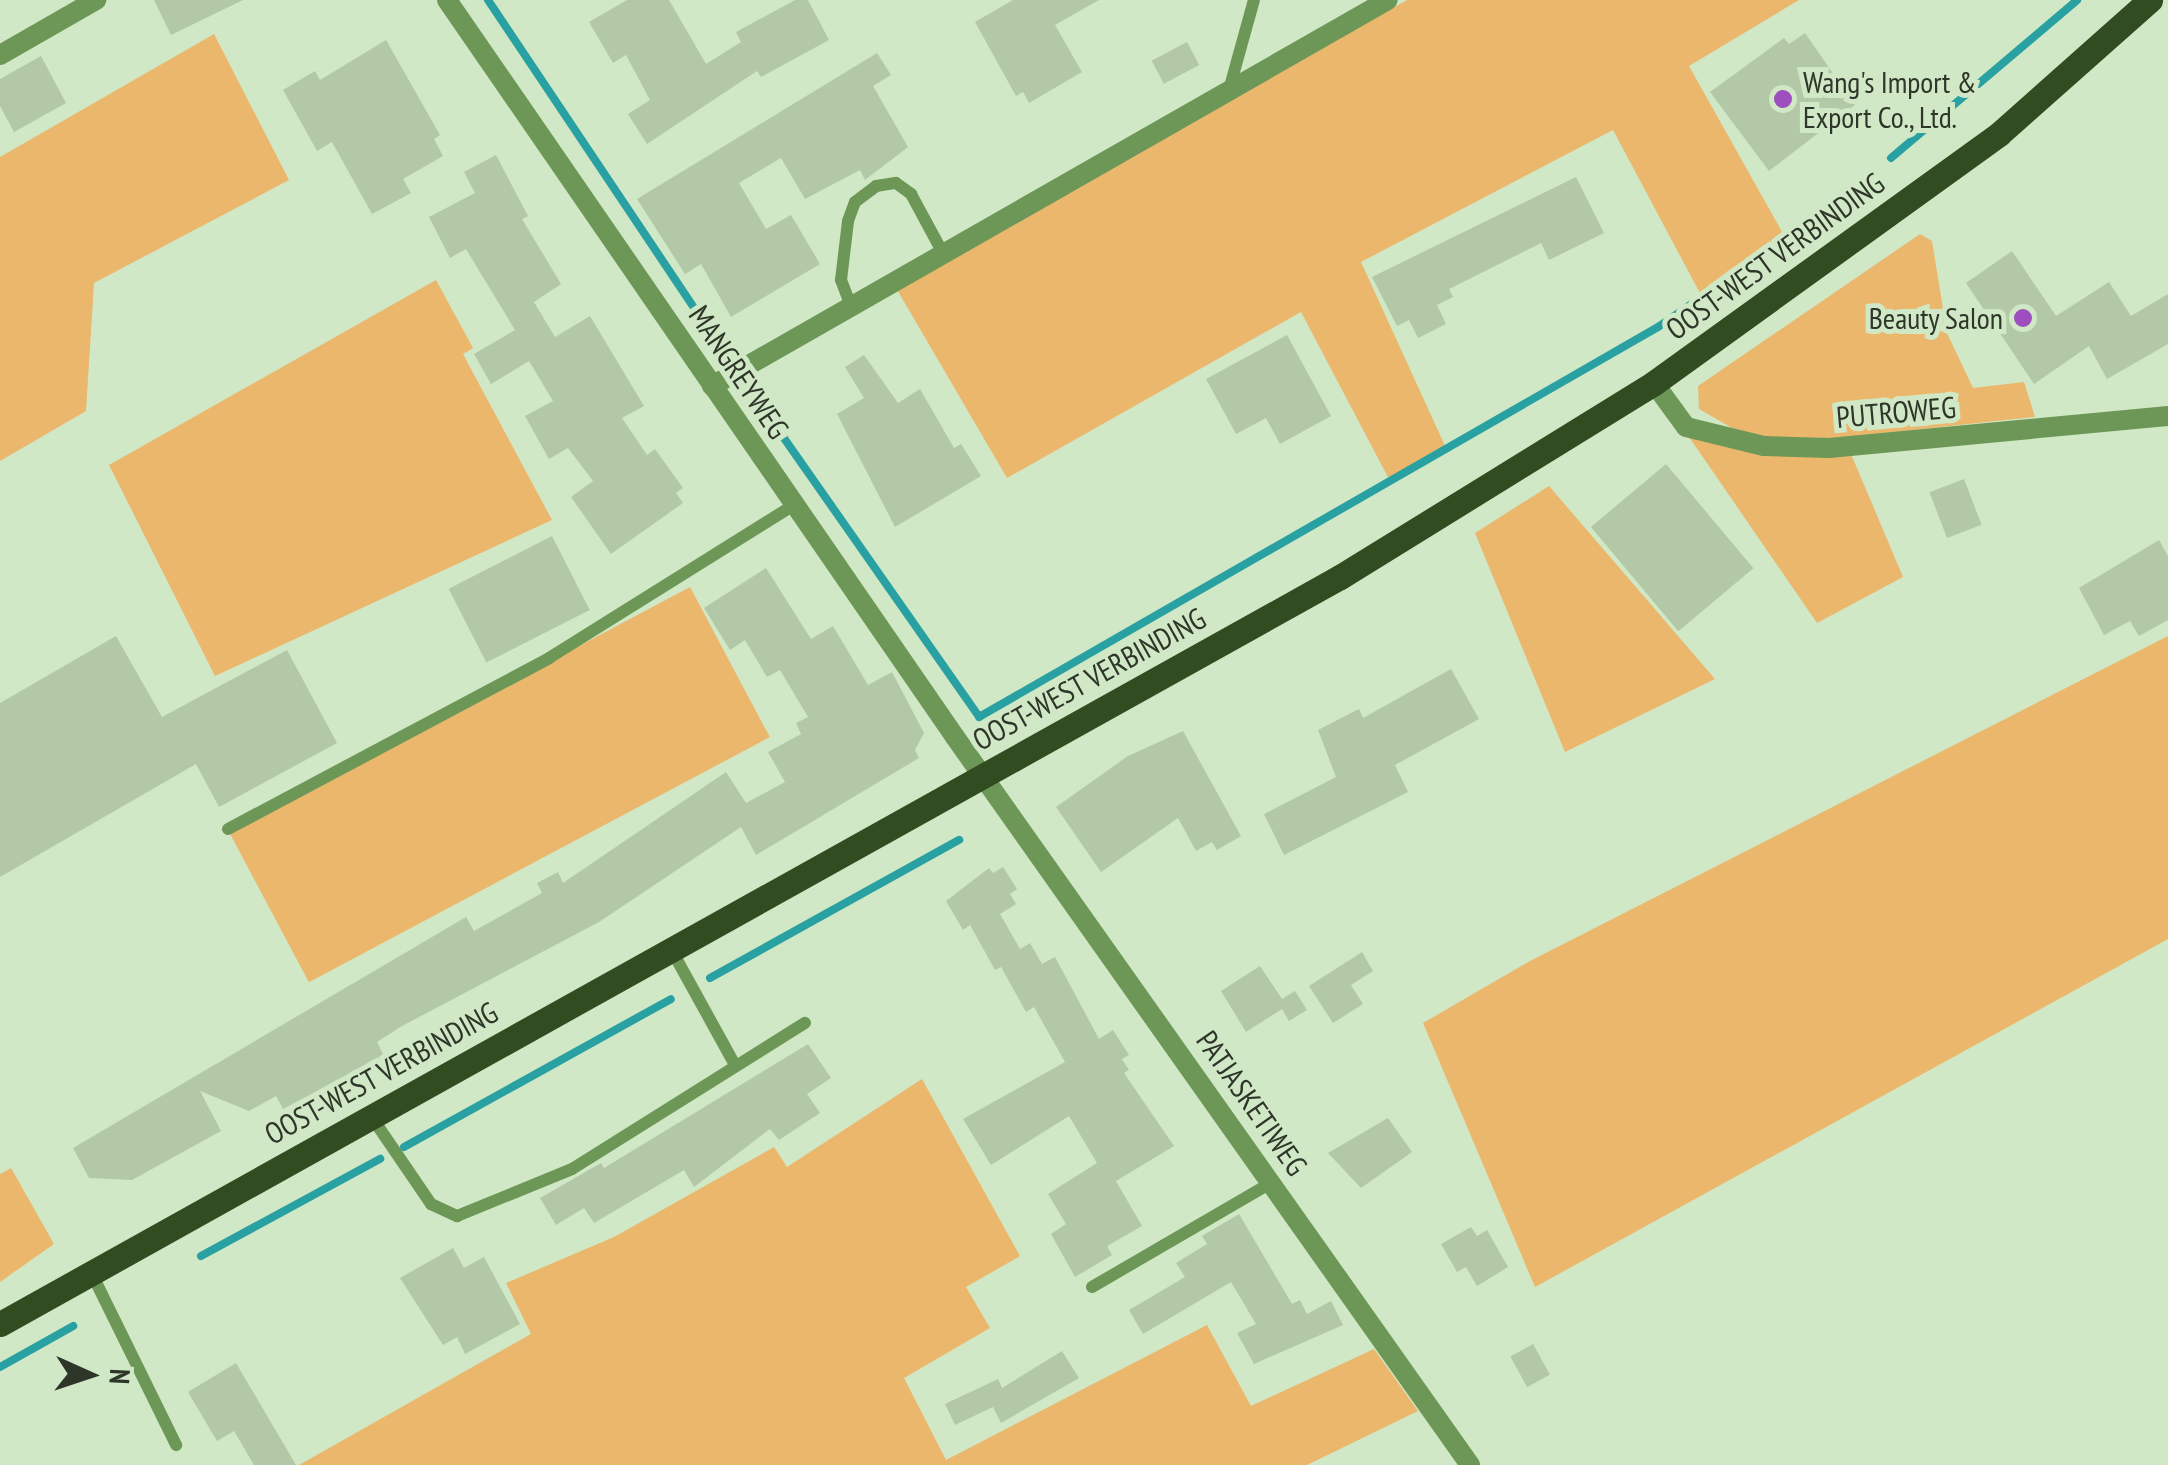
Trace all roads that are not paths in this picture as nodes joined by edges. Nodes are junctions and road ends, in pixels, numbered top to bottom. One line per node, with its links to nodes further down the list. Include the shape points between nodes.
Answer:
1 (96, 0): 6 (street)
2 (447, 0): 11 (street, MANGREYWEG)
3 (1254, 0): 7 (lane)
4 (1388, 0): 7 (street)
5 (2150, 0): 10 (main road, OOST-WEST VERBINDING, via 1999,134)
6 (0, 55)
7 (1228, 92): 8 (street)
8 (944, 255): 9 (street); 9 (lane, via 911,194 896,183 876,186 855,202 848,222 841,280)
9 (851, 306): 11 (street)
10 (1654, 384): 12 (street, PUTROWEG, via 1686,427 1764,446 1829,448); 14 (main road, OOST-WEST VERBINDING, via 1340,577)
11 (712, 386): 13 (street, MANGREYWEG)
12 (2168, 416)
13 (794, 506): 14 (street, MANGREYWEG); 15 (lane, via 550,658)
14 (986, 774): 16 (main road, OOST-WEST VERBINDING); 20 (street, PATJASKETIWEG)
15 (228, 829)
16 (671, 950): 18 (lane); 19 (main road, OOST-WEST VERBINDING)
17 (805, 1023): 18 (lane)
18 (735, 1066): 19 (lane, via 572,1169 457,1216 431,1204)
19 (371, 1116): 21 (main road, OOST-WEST VERBINDING)
20 (1271, 1183): 22 (lane); 25 (street, PATJASKETIWEG)
21 (91, 1272): 23 (main road, OOST-WEST VERBINDING); 24 (lane)
22 (1092, 1287)
23 (0, 1324)
24 (176, 1445)
25 (1470, 1465)

